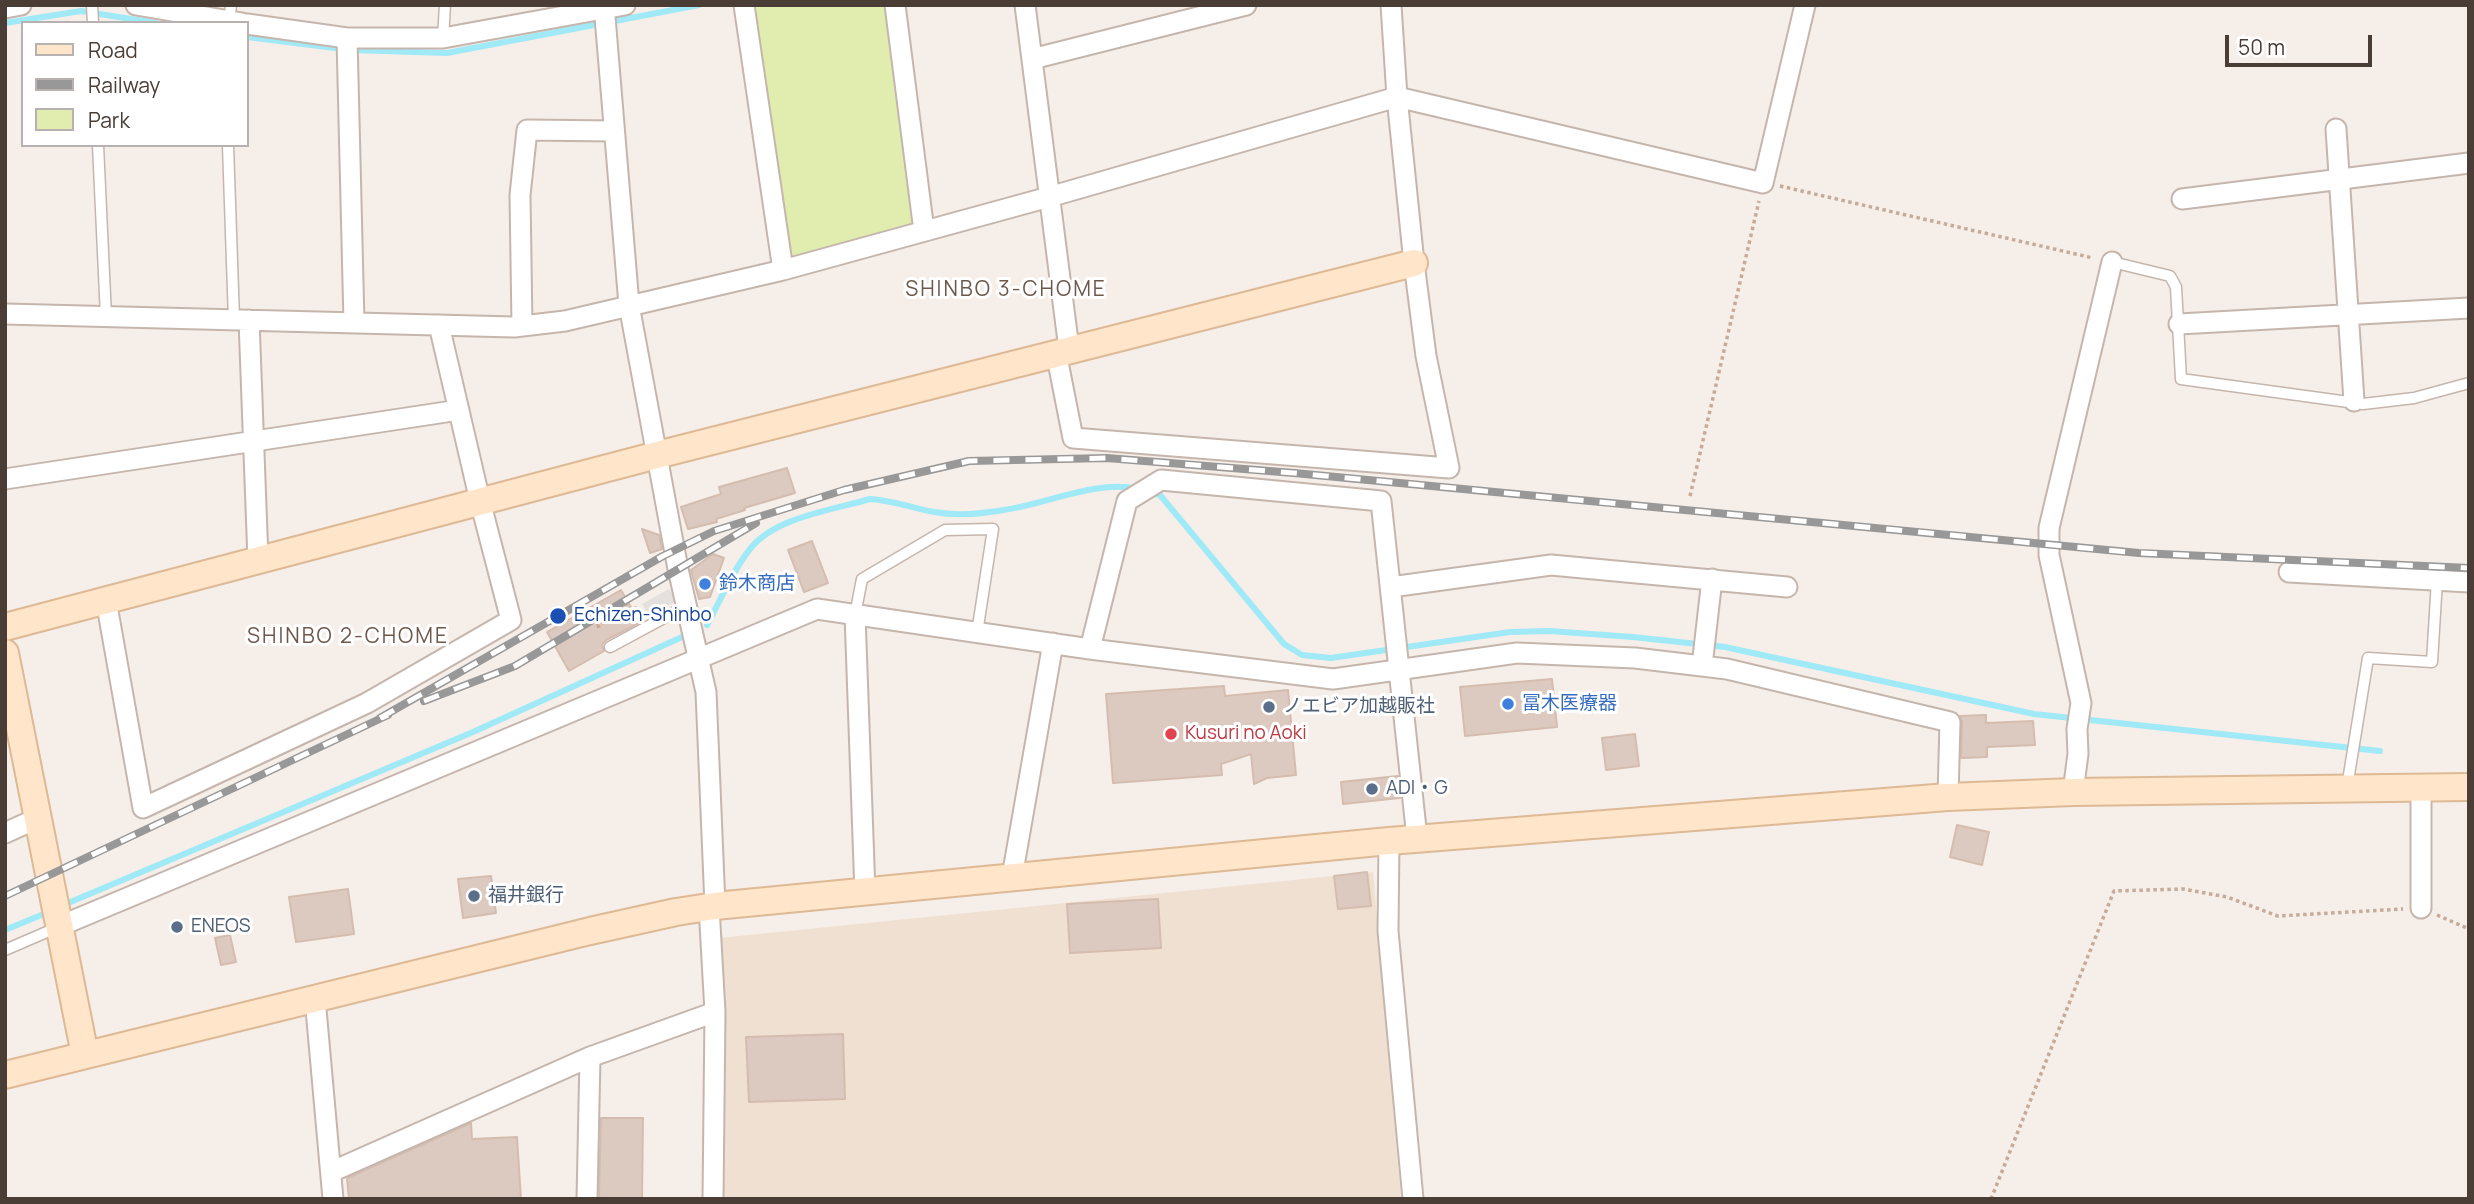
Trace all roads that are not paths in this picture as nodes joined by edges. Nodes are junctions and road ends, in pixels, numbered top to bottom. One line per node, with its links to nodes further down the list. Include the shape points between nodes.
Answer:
1 (20, 5): 12 (street)
2 (136, 5): 13 (street)
3 (445, 5): 16 (lane)
4 (625, 5): 11 (street)
5 (744, 5): 30 (street)
6 (895, 5): 27 (street)
7 (1025, 5): 17 (street)
8 (1246, 5): 17 (street)
9 (1391, 5): 18 (street)
10 (1805, 5): 18 (street, via 1763,183)
11 (604, 7): 16 (street); 20 (street)
12 (5, 8)
13 (235, 19)
14 (248, 21): 15 (street)
15 (347, 38): 16 (street); 37 (street)
16 (443, 38)
17 (1032, 59): 25 (street)
18 (1397, 97): 25 (street); 29 (street)
19 (2336, 129): 24 (street)
20 (614, 131): 31 (street); 40 (street, via 527,130 520,195)
21 (98, 147): 35 (lane)
22 (228, 147): 36 (lane)
23 (2469, 163): 24 (street)
24 (2339, 179): 26 (street); 34 (street)
25 (1049, 197): 27 (street); 41 (street)
26 (2182, 199)
27 (924, 231): 30 (street)
28 (2112, 262): 38 (lane, via 2170,276 2176,287); 71 (street, via 2049,528 2049,555 2081,703)
29 (1414, 263): 41 (street); 41 (street, via 1426,356 1449,468 1073,438)
30 (783, 270): 31 (street)
31 (629, 305): 40 (street); 46 (street)
32 (2469, 308): 34 (street)
33 (5, 314): 35 (street)
34 (2348, 314): 38 (street); 43 (street)
35 (106, 317): 36 (street)
36 (242, 320): 37 (street); 45 (street)
37 (354, 323): 39 (street)
38 (2179, 324): 43 (lane, via 2181,379)
39 (439, 325): 40 (street); 44 (street)
40 (522, 326)
41 (1062, 351): 46 (street)
42 (2469, 383): 43 (lane, via 2414,398)
43 (2354, 401)
44 (459, 410): 45 (street); 48 (street)
45 (254, 441): 47 (street); 49 (street)
46 (657, 455): 48 (street); 57 (street)
47 (5, 479)
48 (480, 501): 49 (street); 56 (street, via 511,620 367,703 143,808)
49 (258, 560): 56 (street)
50 (2289, 572): 52 (street)
51 (1712, 579): 54 (street, via 1551,565); 55 (street); 66 (street)
52 (2437, 580): 53 (street); 70 (lane, via 2432,662 2368,659)
53 (2469, 582)
54 (1391, 587): 63 (street, via 1381,501 1161,480 1127,501); 67 (street)
55 (1787, 587)
56 (106, 600): 59 (street)
57 (686, 606): 62 (lane); 65 (street)
58 (855, 615): 60 (street); 60 (lane, via 862,579 945,530 993,528); 65 (street, via 817,609); 78 (street)
59 (5, 627)
60 (977, 633): 61 (street)
61 (1053, 643): 63 (street); 77 (street)
62 (610, 647)
63 (1090, 649): 67 (street, via 1332,679)
64 (5, 653): 73 (street)
65 (699, 659): 79 (street, via 706,692); 81 (street)
66 (1702, 666): 67 (street, via 1517,653); 72 (street, via 1950,722)
67 (1399, 669): 75 (street)
68 (2469, 787): 69 (street)
69 (2421, 788): 70 (street); 80 (street)
70 (2347, 789): 71 (street)
71 (2073, 792): 72 (street)
72 (1948, 797): 75 (street)
73 (38, 818): 74 (street); 81 (street)
74 (5, 833)
75 (1417, 838): 76 (street)
76 (1390, 841): 77 (street); 92 (street, via 1388,931)
77 (1012, 877): 78 (street)
78 (865, 893): 79 (street)
79 (712, 906): 83 (street); 84 (street)
80 (2421, 908)
81 (60, 926): 82 (lane); 85 (street)
82 (5, 950)
83 (315, 998): 85 (street); 88 (street)
84 (715, 1012): 86 (street); 91 (street)
85 (85, 1055): 87 (street)
86 (590, 1057): 88 (street); 90 (street)
87 (5, 1075)
88 (331, 1172): 89 (street)
89 (334, 1199)
90 (587, 1199)
91 (713, 1199)
92 (1413, 1199)

